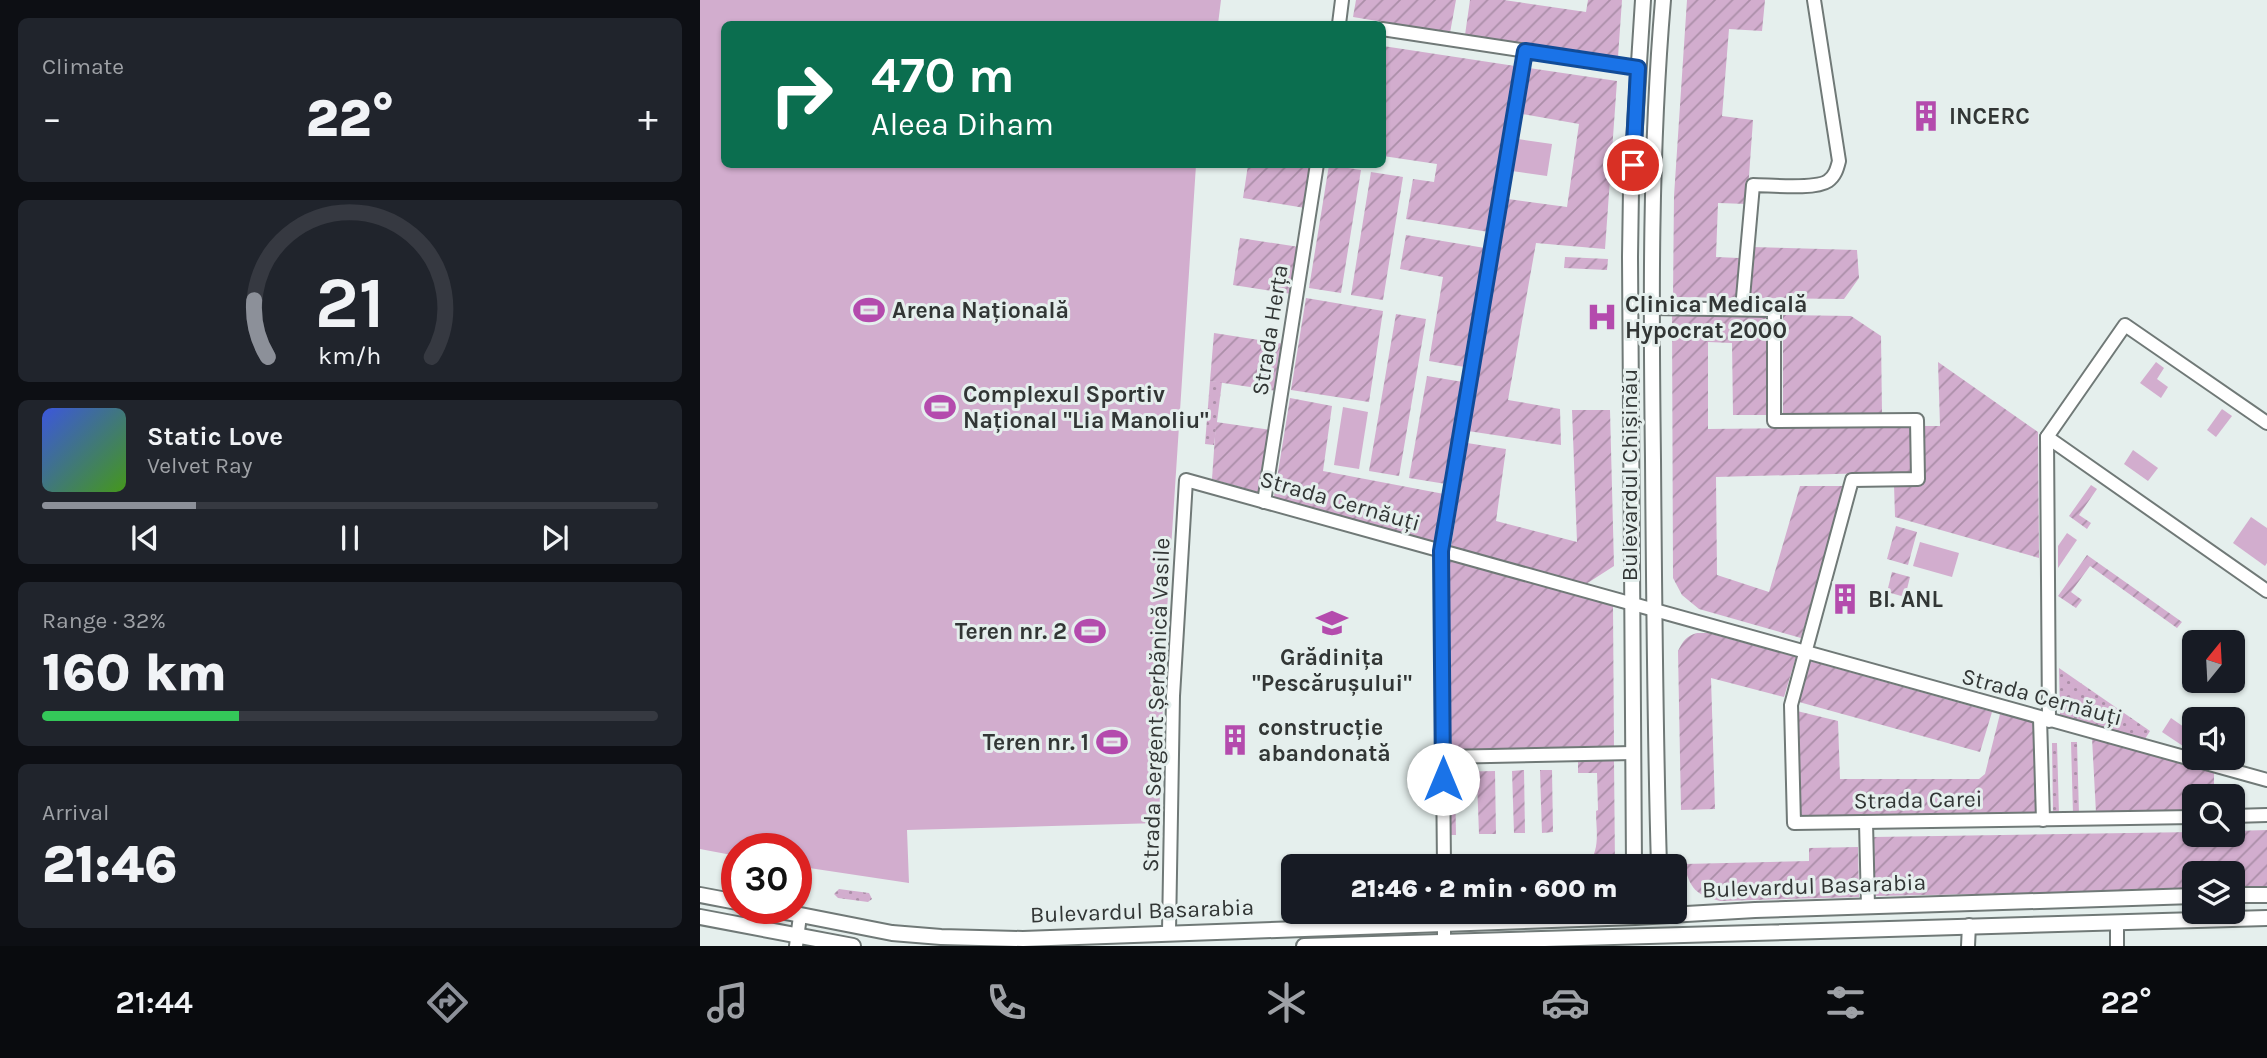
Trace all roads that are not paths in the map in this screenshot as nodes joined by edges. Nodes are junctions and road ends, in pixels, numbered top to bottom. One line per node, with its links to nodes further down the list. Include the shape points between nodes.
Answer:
1 (1342, 0): 5 (street)
2 (1643, 0): 8 (main road, Bulevardul Chișinău)
3 (1663, 0): 10 (main road, Bulevardul Chișinău, via 1652,170)
4 (1814, 0): 11 (street, via 1838,150 1837,169 1824,183 1754,185)
5 (1342, 21)
6 (1386, 30): 7 (street)
7 (1525, 51): 8 (street); 16 (street)
8 (1638, 68): 18 (main road, Bulevardul Chișinău, via 1630,240)
9 (1316, 168): 15 (street, Strada Herța)
10 (1651, 308): 11 (street); 19 (main road, Bulevardul Chișinău)
11 (1742, 309): 20 (street, via 1774,310 1774,421 1917,420 1918,479 1852,480)
12 (2267, 423): 13 (street, via 2125,325)
13 (2047, 437): 17 (street); 21 (street)
14 (1186, 480): 15 (street, Strada Cernăuți); 48 (street, Strada Sergent Șerbănică Vasile, via 1173,696)
15 (1264, 502): 16 (street, Strada Cernăuți)
16 (1441, 551): 18 (street, Strada Cernăuți); 23 (street)
17 (2267, 591)
18 (1631, 604): 19 (street, Strada Cernăuți); 22 (main road, Bulevardul Chișinău)
19 (1653, 610): 20 (street, Strada Cernăuți); 32 (main road, Bulevardul Chișinău)
20 (1805, 653): 21 (street, Strada Cernăuți); 29 (street, Strada Carei, via 1791,705 1794,823)
21 (2045, 720): 24 (street, Strada Cernăuți); 28 (street)
22 (1633, 753): 23 (street); 31 (main road, Bulevardul Chișinău)
23 (1443, 757): 30 (street)
24 (2267, 780)
25 (2267, 815): 26 (street)
26 (2245, 816)
27 (2182, 817): 28 (street, Strada Carei)
28 (2043, 820): 29 (street, Strada Carei)
29 (1866, 822): 38 (street)
30 (1444, 854)
31 (1634, 854)
32 (1659, 854)
33 (700, 895): 37 (main road)
34 (2245, 895): 35 (main road)
35 (2267, 895)
36 (2182, 897): 38 (main road, Bulevardul Basarabia)
37 (721, 899)
38 (1868, 907): 39 (main road, Bulevardul Basarabia)
39 (1687, 913)
40 (700, 917): 49 (main road)
41 (812, 918): 48 (main road, Bulevardul Basarabia, via 941,937 1024,939)
42 (2267, 918): 43 (main road, Bulevardul Basarabia)
43 (2117, 922): 47 (main road, Bulevardul Basarabia); 58 (street)
44 (1413, 924): 48 (main road, Bulevardul Basarabia); 54 (street)
45 (1444, 924): 50 (street)
46 (1635, 924): 52 (main road)
47 (1969, 925): 51 (main road, Bulevardul Basarabia); 57 (street)
48 (1169, 932)
49 (797, 941): 55 (main road)
50 (1444, 941): 53 (main road, Bulevardul Basarabia); 54 (main road, Bulevardul Basarabia)
51 (1662, 941): 52 (main road, Bulevardul Basarabia)
52 (1635, 942): 53 (main road, Bulevardul Basarabia)
53 (1511, 943)
54 (1414, 944): 56 (main road, Bulevardul Basarabia)
55 (853, 946)
56 (1304, 946)
57 (1968, 946)
58 (2117, 946)

